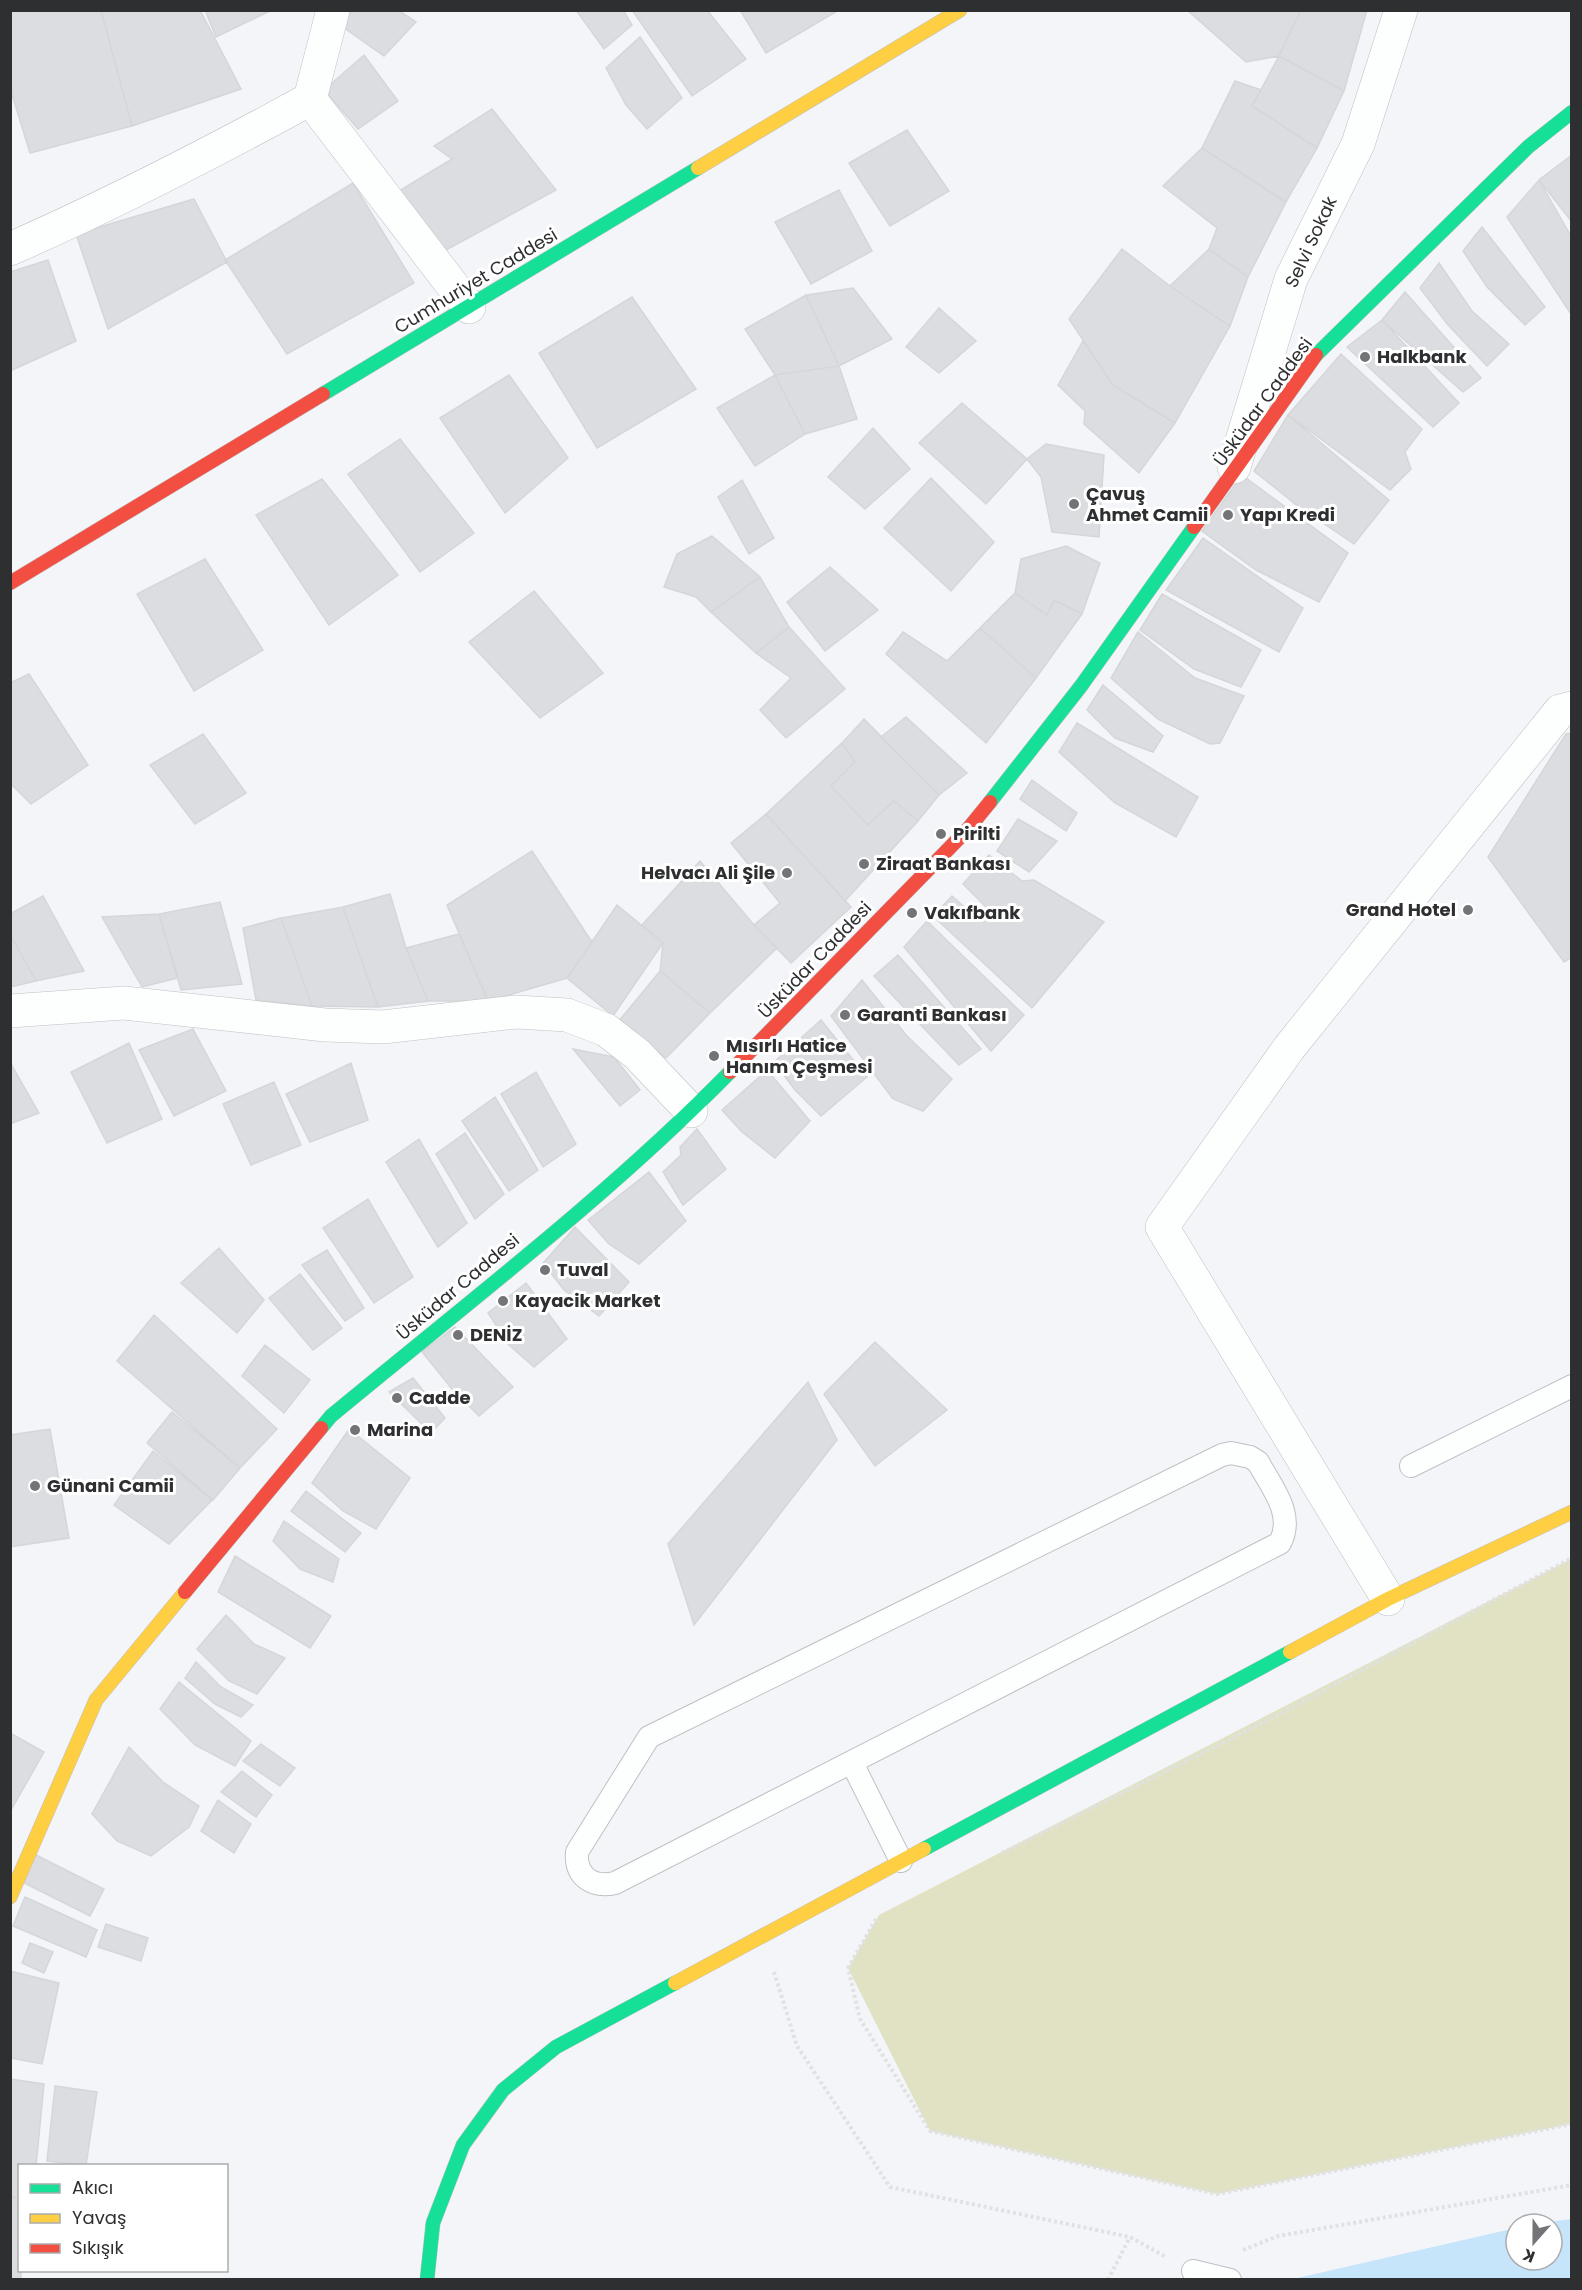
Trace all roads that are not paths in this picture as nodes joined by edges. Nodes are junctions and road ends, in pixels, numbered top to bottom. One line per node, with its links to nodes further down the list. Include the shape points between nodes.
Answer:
1 (333, 10): 4 (street)
2 (960, 10): 7 (main road, Cumhuriyet Caddesi)
3 (1401, 10): 8 (street, Selvi Sokak, via 1359,144 1291,279)
4 (309, 99): 6 (street, via 98,211); 7 (street)
5 (1572, 112): 8 (main road, Üsküdar Caddesi, via 1528,147 1317,354)
6 (10, 249)
7 (469, 307): 9 (main road, Cumhuriyet Caddesi)
8 (1230, 478): 12 (main road, Üsküdar Caddesi, via 1081,686 968,829)
9 (10, 583)
10 (1572, 708): 16 (street, via 1560,711 1289,1047 1162,1227)
11 (10, 1011): 12 (street, via 124,1003 325,1025 383,1027 516,1012 567,1015 606,1030 637,1054)
12 (691, 1111): 18 (main road, Üsküdar Caddesi, via 572,1216 331,1416 96,1700)
13 (1572, 1386): 14 (lane)
14 (1412, 1467)
15 (1572, 1512): 16 (main road)
16 (1388, 1599): 19 (main road)
17 (852, 1763): 17 (lane, via 1280,1543 1286,1528 1285,1513 1258,1462 1241,1454 1222,1455 649,1737 577,1852 579,1869 592,1883 615,1883); 19 (lane)
18 (20, 1851): 20 (main road, Üsküdar Caddesi)
19 (901, 1861): 22 (main road, via 556,2047 503,2090 463,2145 433,2223)
20 (10, 1897)
21 (1192, 2271): 23 (lane)
22 (427, 2280)
23 (1230, 2280)

